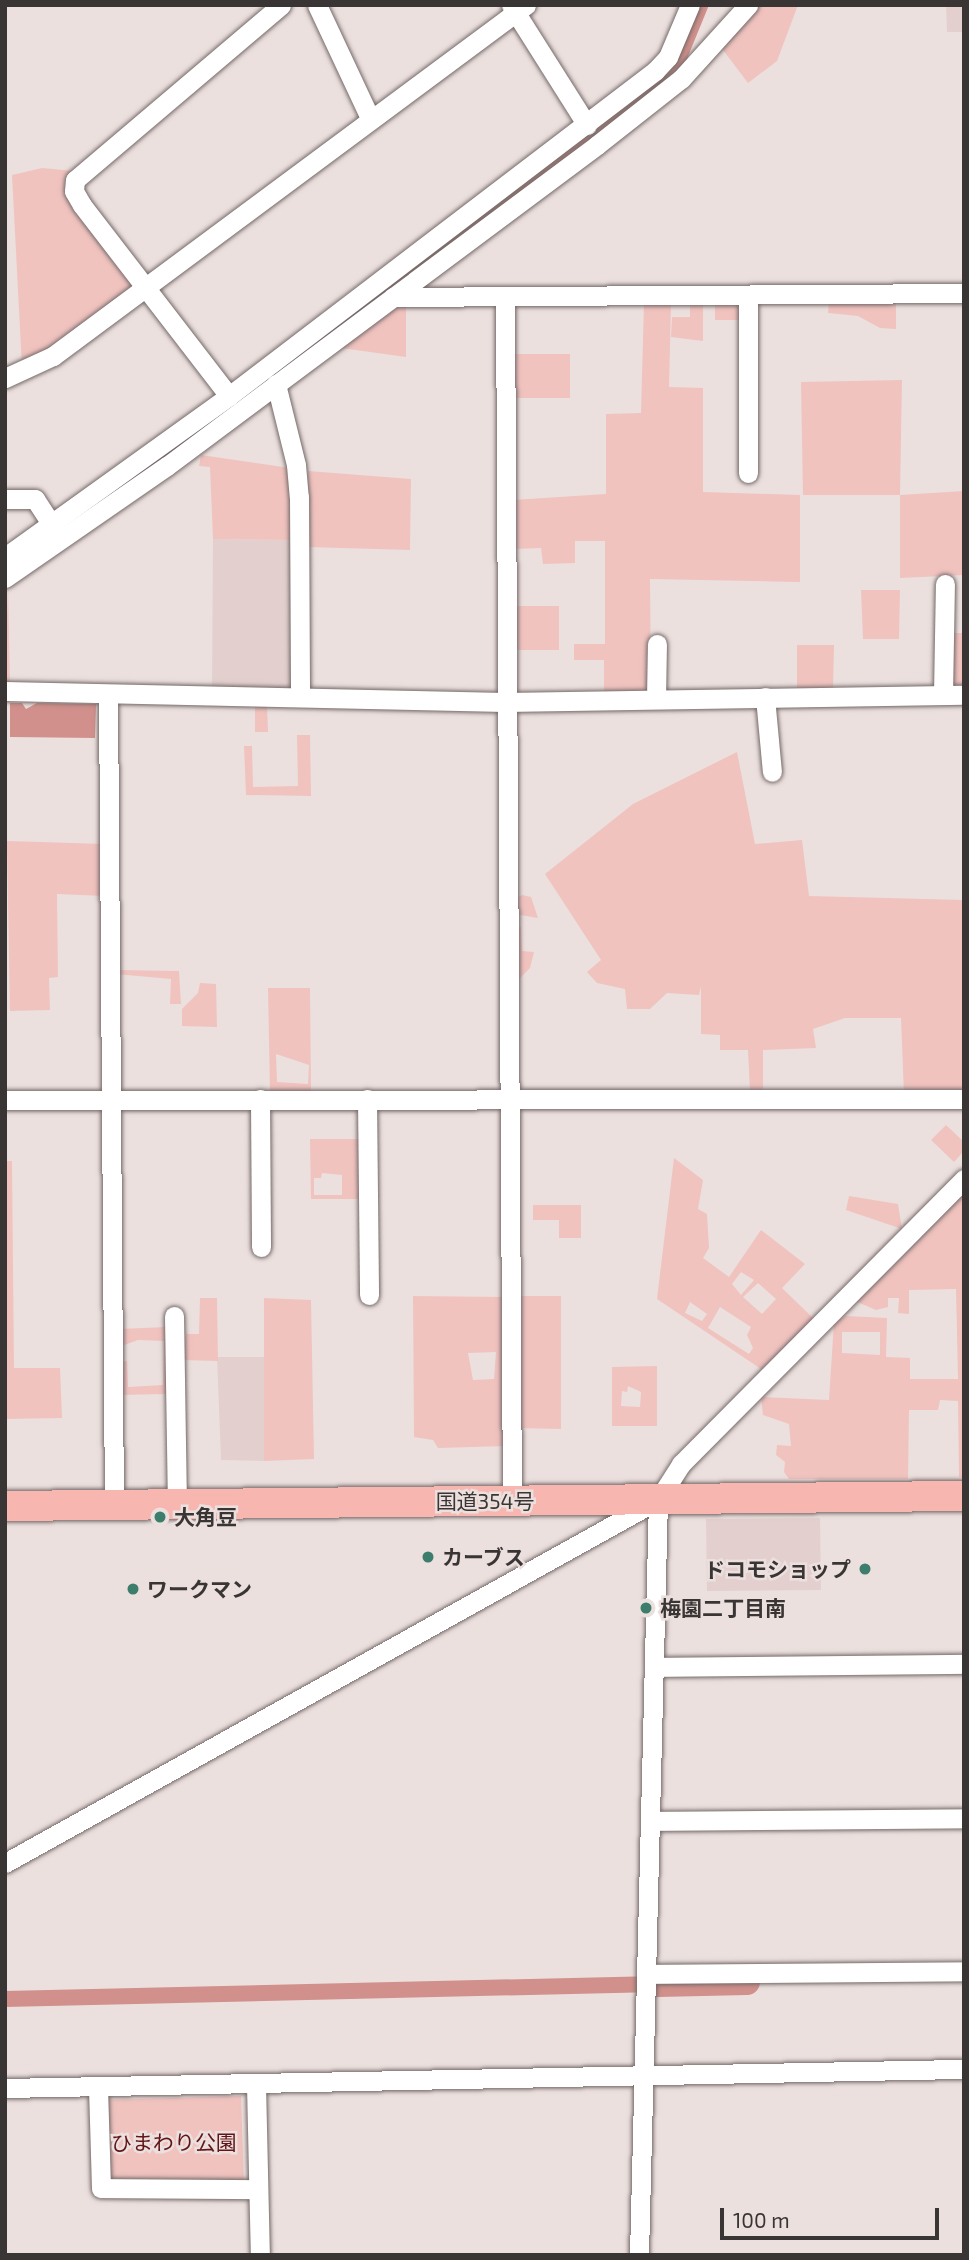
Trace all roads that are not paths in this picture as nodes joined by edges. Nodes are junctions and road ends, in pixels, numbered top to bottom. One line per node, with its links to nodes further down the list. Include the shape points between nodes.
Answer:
1 (281, 5): 8 (street, via 75,180 74,191 82,205)
2 (317, 5): 6 (street)
3 (690, 5): 7 (street, via 668,57)
4 (748, 5): 10 (street, via 681,79)
5 (517, 7): 6 (street); 7 (street)
6 (370, 118): 8 (street)
7 (587, 125): 15 (street)
8 (145, 288): 13 (street, via 53,356); 15 (street)
9 (964, 293): 12 (street)
10 (393, 297): 11 (street); 14 (street)
11 (505, 298): 12 (street); 30 (street)
12 (748, 298): 16 (street)
13 (5, 378)
14 (276, 384): 20 (street, via 77,531); 27 (street, via 296,465 300,510)
15 (229, 396): 18 (street)
16 (748, 473)
17 (5, 499): 18 (street, via 35,499)
18 (53, 527): 19 (street)
19 (5, 557)
20 (5, 578)
21 (945, 584): 25 (street)
22 (657, 644): 29 (street)
23 (5, 691): 24 (street)
24 (108, 694): 27 (street); 37 (street)
25 (943, 695): 26 (street); 28 (street)
26 (964, 695)
27 (300, 697): 30 (street)
28 (765, 697): 29 (street); 31 (street)
29 (656, 699): 30 (street)
30 (505, 702): 34 (street)
31 (772, 772)
32 (260, 1099): 33 (street); 37 (street); 39 (street)
33 (367, 1099): 34 (street); 40 (street)
34 (508, 1099): 35 (street); 44 (street)
35 (964, 1099)
36 (5, 1100): 37 (street)
37 (112, 1100): 46 (street)
38 (964, 1179): 43 (street, via 681,1464)
39 (261, 1247)
40 (369, 1295)
41 (174, 1316): 45 (street)
42 (964, 1496): 43 (highway, 国道354号)
43 (658, 1500): 44 (highway, 国道354号); 49 (street); 52 (street)
44 (512, 1501): 45 (highway, 国道354号)
45 (177, 1503): 46 (highway, 国道354号)
46 (114, 1505): 47 (highway, 国道354号)
47 (5, 1506)
48 (964, 1664): 49 (street)
49 (654, 1667): 51 (street)
50 (964, 1818): 51 (street)
51 (650, 1821): 54 (street)
52 (5, 1863)
53 (964, 1971): 54 (street)
54 (646, 1981): 56 (street)
55 (964, 2069): 56 (street)
56 (643, 2076): 57 (street); 62 (street)
57 (256, 2084): 58 (street); 60 (street)
58 (99, 2087): 59 (street); 60 (street, via 101,2188)
59 (5, 2088)
60 (257, 2189): 61 (street)
61 (260, 2255)
62 (639, 2255)

